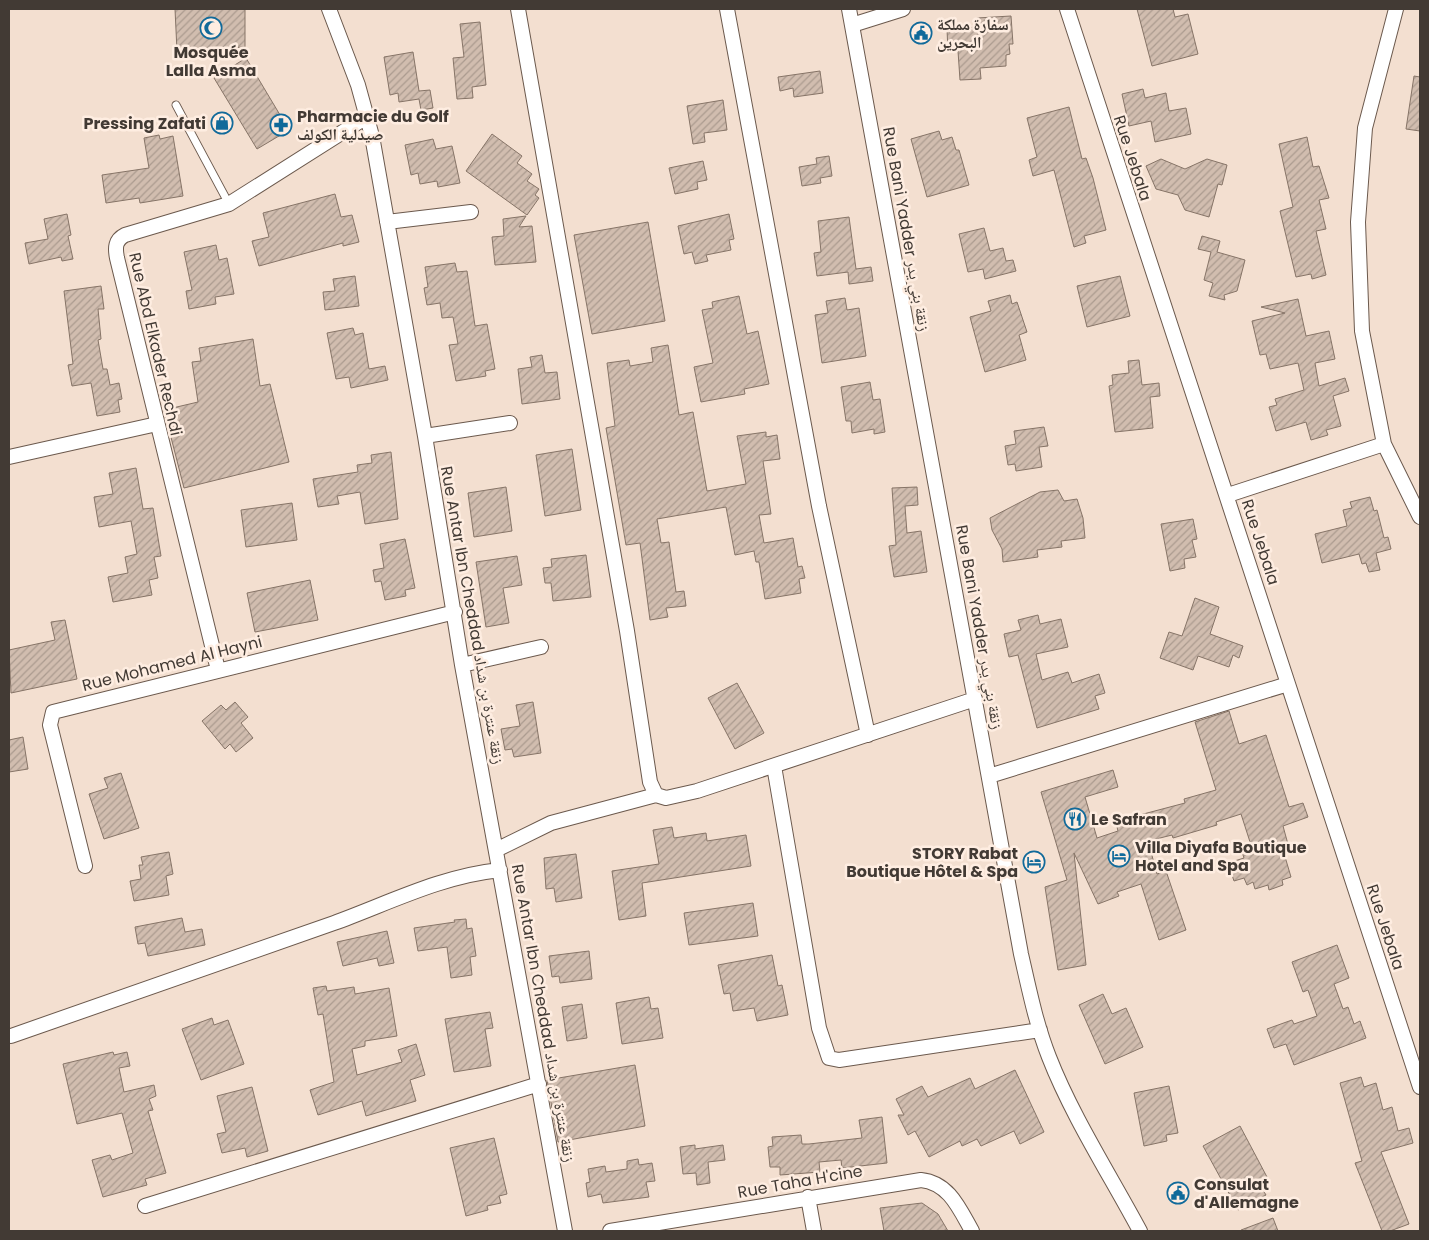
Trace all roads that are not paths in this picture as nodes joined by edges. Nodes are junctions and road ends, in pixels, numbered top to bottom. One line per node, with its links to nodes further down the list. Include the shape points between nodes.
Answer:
1 (329, 9): 10 (street, Rue Antar Ibn Cheddad زنقة عنترة بن شداد)
2 (518, 9): 30 (street, via 627,631 650,782)
3 (727, 9): 27 (street, via 819,506)
4 (849, 9): 8 (street, Rue Bani Yadder زنقة بني يدر)
5 (903, 9): 8 (street)
6 (1067, 9): 19 (street, Rue Jebala)
7 (1396, 9): 17 (street, via 1365,128 1358,222 1362,331)
8 (852, 25): 26 (street, Rue Bani Yadder زنقة بني يدر)
9 (176, 104): 11 (lane)
10 (368, 116): 11 (street, Rue Abd Elkader Rechdi); 13 (street, Rue Antar Ibn Cheddad زنقة عنترة بن شداد)
11 (229, 204): 15 (street, Rue Abd Elkader Rechdi, via 125,236 116,245)
12 (471, 212): 13 (street)
13 (387, 222): 16 (street, Rue Antar Ibn Cheddad زنقة عنترة بن شداد)
14 (510, 423): 16 (street)
15 (157, 424): 18 (street); 24 (street, Rue Abd Elkader Rechdi)
16 (425, 436): 21 (street, Rue Antar Ibn Cheddad زنقة عنترة بن شداد)
17 (1384, 444): 19 (street); 20 (street)
18 (9, 457)
19 (1228, 494): 25 (street, Rue Jebala)
20 (1420, 517)
21 (454, 612): 23 (street, Rue Antar Ibn Cheddad زنقة عنترة بن شداد); 24 (street, Rue Mohamed Al Hayni)
22 (541, 648): 23 (street)
23 (462, 665): 31 (street, Rue Antar Ibn Cheddad زنقة عنترة بن شداد)
24 (218, 670): 32 (street, Rue Mohamed Al Hayni, via 53,712 50,725)
25 (1288, 684): 29 (street); 37 (street, Rue Jebala)
26 (975, 699): 27 (street); 29 (street, Rue Bani Yadder زنقة بني يدر)
27 (868, 735): 28 (street)
28 (774, 766): 30 (street, via 683,794 662,798); 34 (street, via 819,1028 829,1058 838,1060)
29 (989, 776): 34 (street, Rue Bani Yadder زنقة بني يدر, via 1021,954)
30 (656, 795): 31 (street, via 551,823)
31 (496, 850): 33 (street, Rue Antar Ibn Cheddad زنقة عنترة بن شداد)
32 (85, 866)
33 (500, 870): 35 (street, via 457,877 402,895 336,922); 36 (street, Rue Antar Ibn Cheddad زنقة عنترة بن شداد)
34 (1040, 1030): 44 (street, Rue Bani Yadder زنقة بني يدر, via 1065,1092)
35 (11, 1036)
36 (539, 1084): 39 (street); 40 (street, Rue Antar Ibn Cheddad زنقة عنترة بن شداد)
37 (1420, 1087)
38 (808, 1197): 41 (street, Rue Taha H'cine); 42 (street); 43 (street, Rue Taha H'cine, via 904,1181 932,1182 951,1196)
39 (145, 1206)
40 (564, 1231)
41 (610, 1231)
42 (814, 1231)
43 (972, 1231)
44 (1140, 1231)

